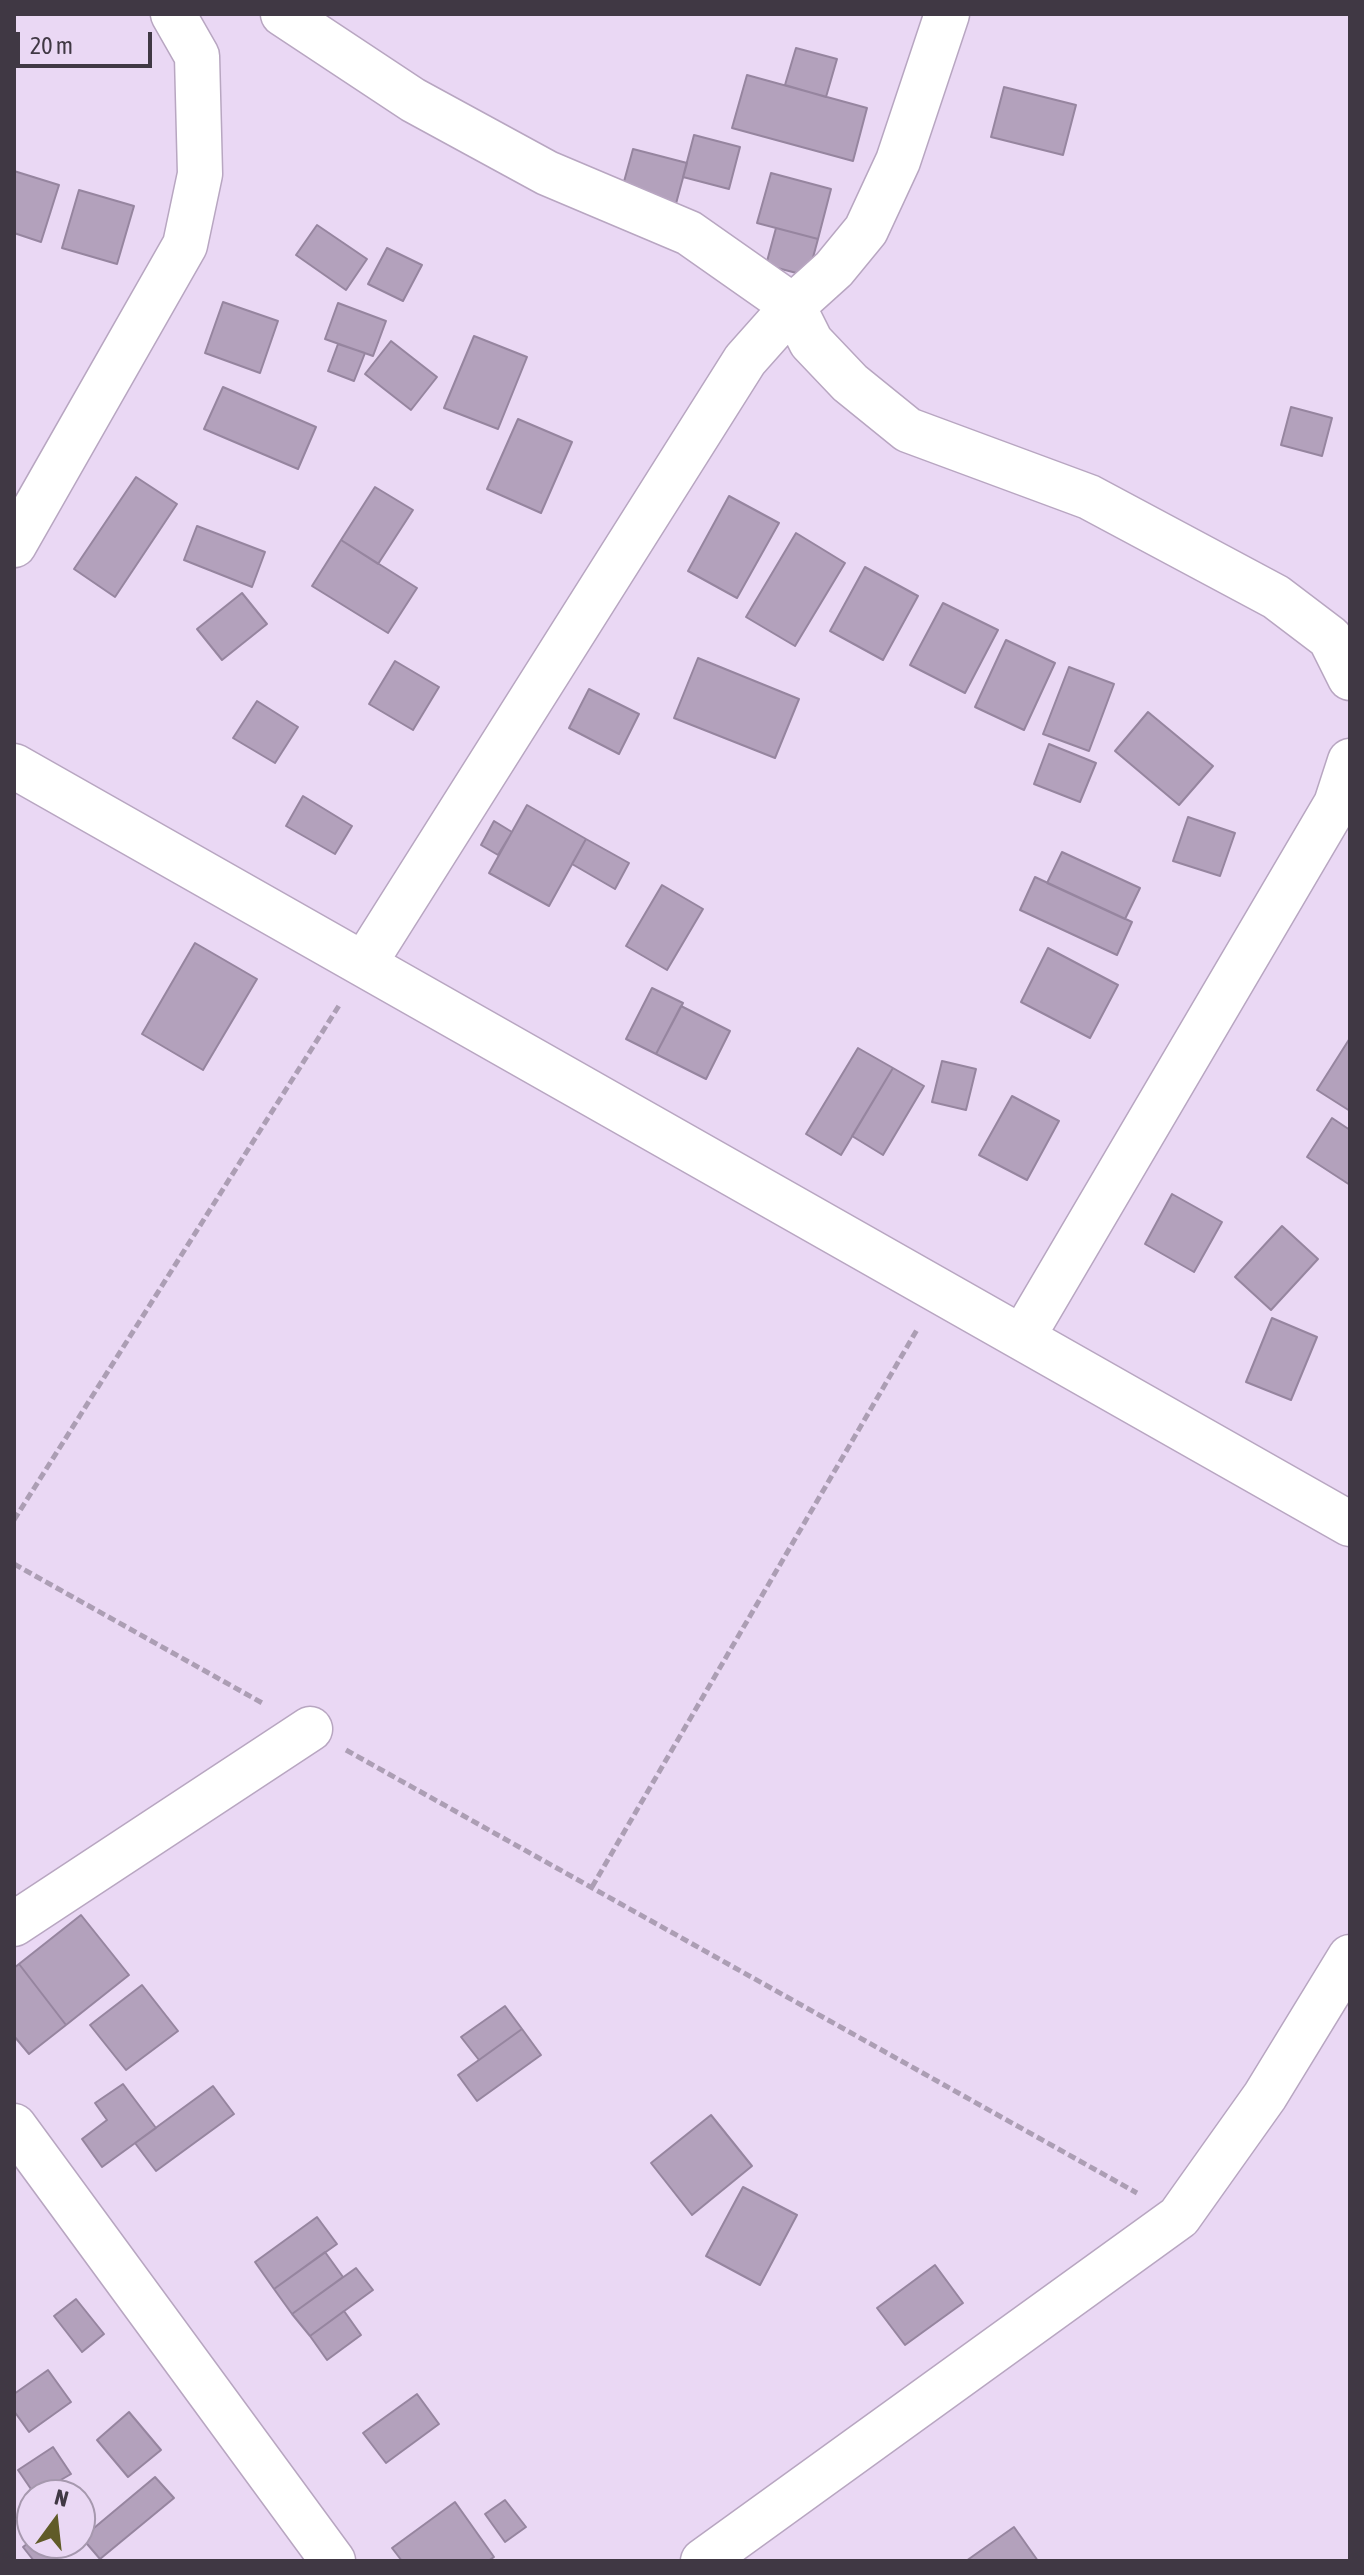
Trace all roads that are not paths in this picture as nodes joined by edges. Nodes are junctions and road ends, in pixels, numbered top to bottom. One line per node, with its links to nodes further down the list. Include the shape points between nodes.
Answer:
1 (173, 14): 5 (street, via 197,56 200,174 185,245)
2 (283, 14): 4 (street, via 413,100 547,173 689,233)
3 (947, 14): 4 (street, via 898,161 866,230)
4 (793, 306): 6 (street, via 811,342 850,383 908,430 1089,497 1276,597 1330,638); 9 (street, via 745,360)
5 (14, 545)
6 (1350, 678)
7 (1350, 761): 10 (street, via 1336,804)
8 (14, 766): 9 (street)
9 (364, 964): 10 (street)
10 (1022, 1338): 11 (street)
11 (1350, 1524)
12 (310, 1729): 13 (street)
13 (14, 1924)
14 (1350, 1957): 17 (street, via 1265,2096 1179,2217)
15 (14, 2126): 16 (street)
16 (333, 2561)
17 (703, 2561)

